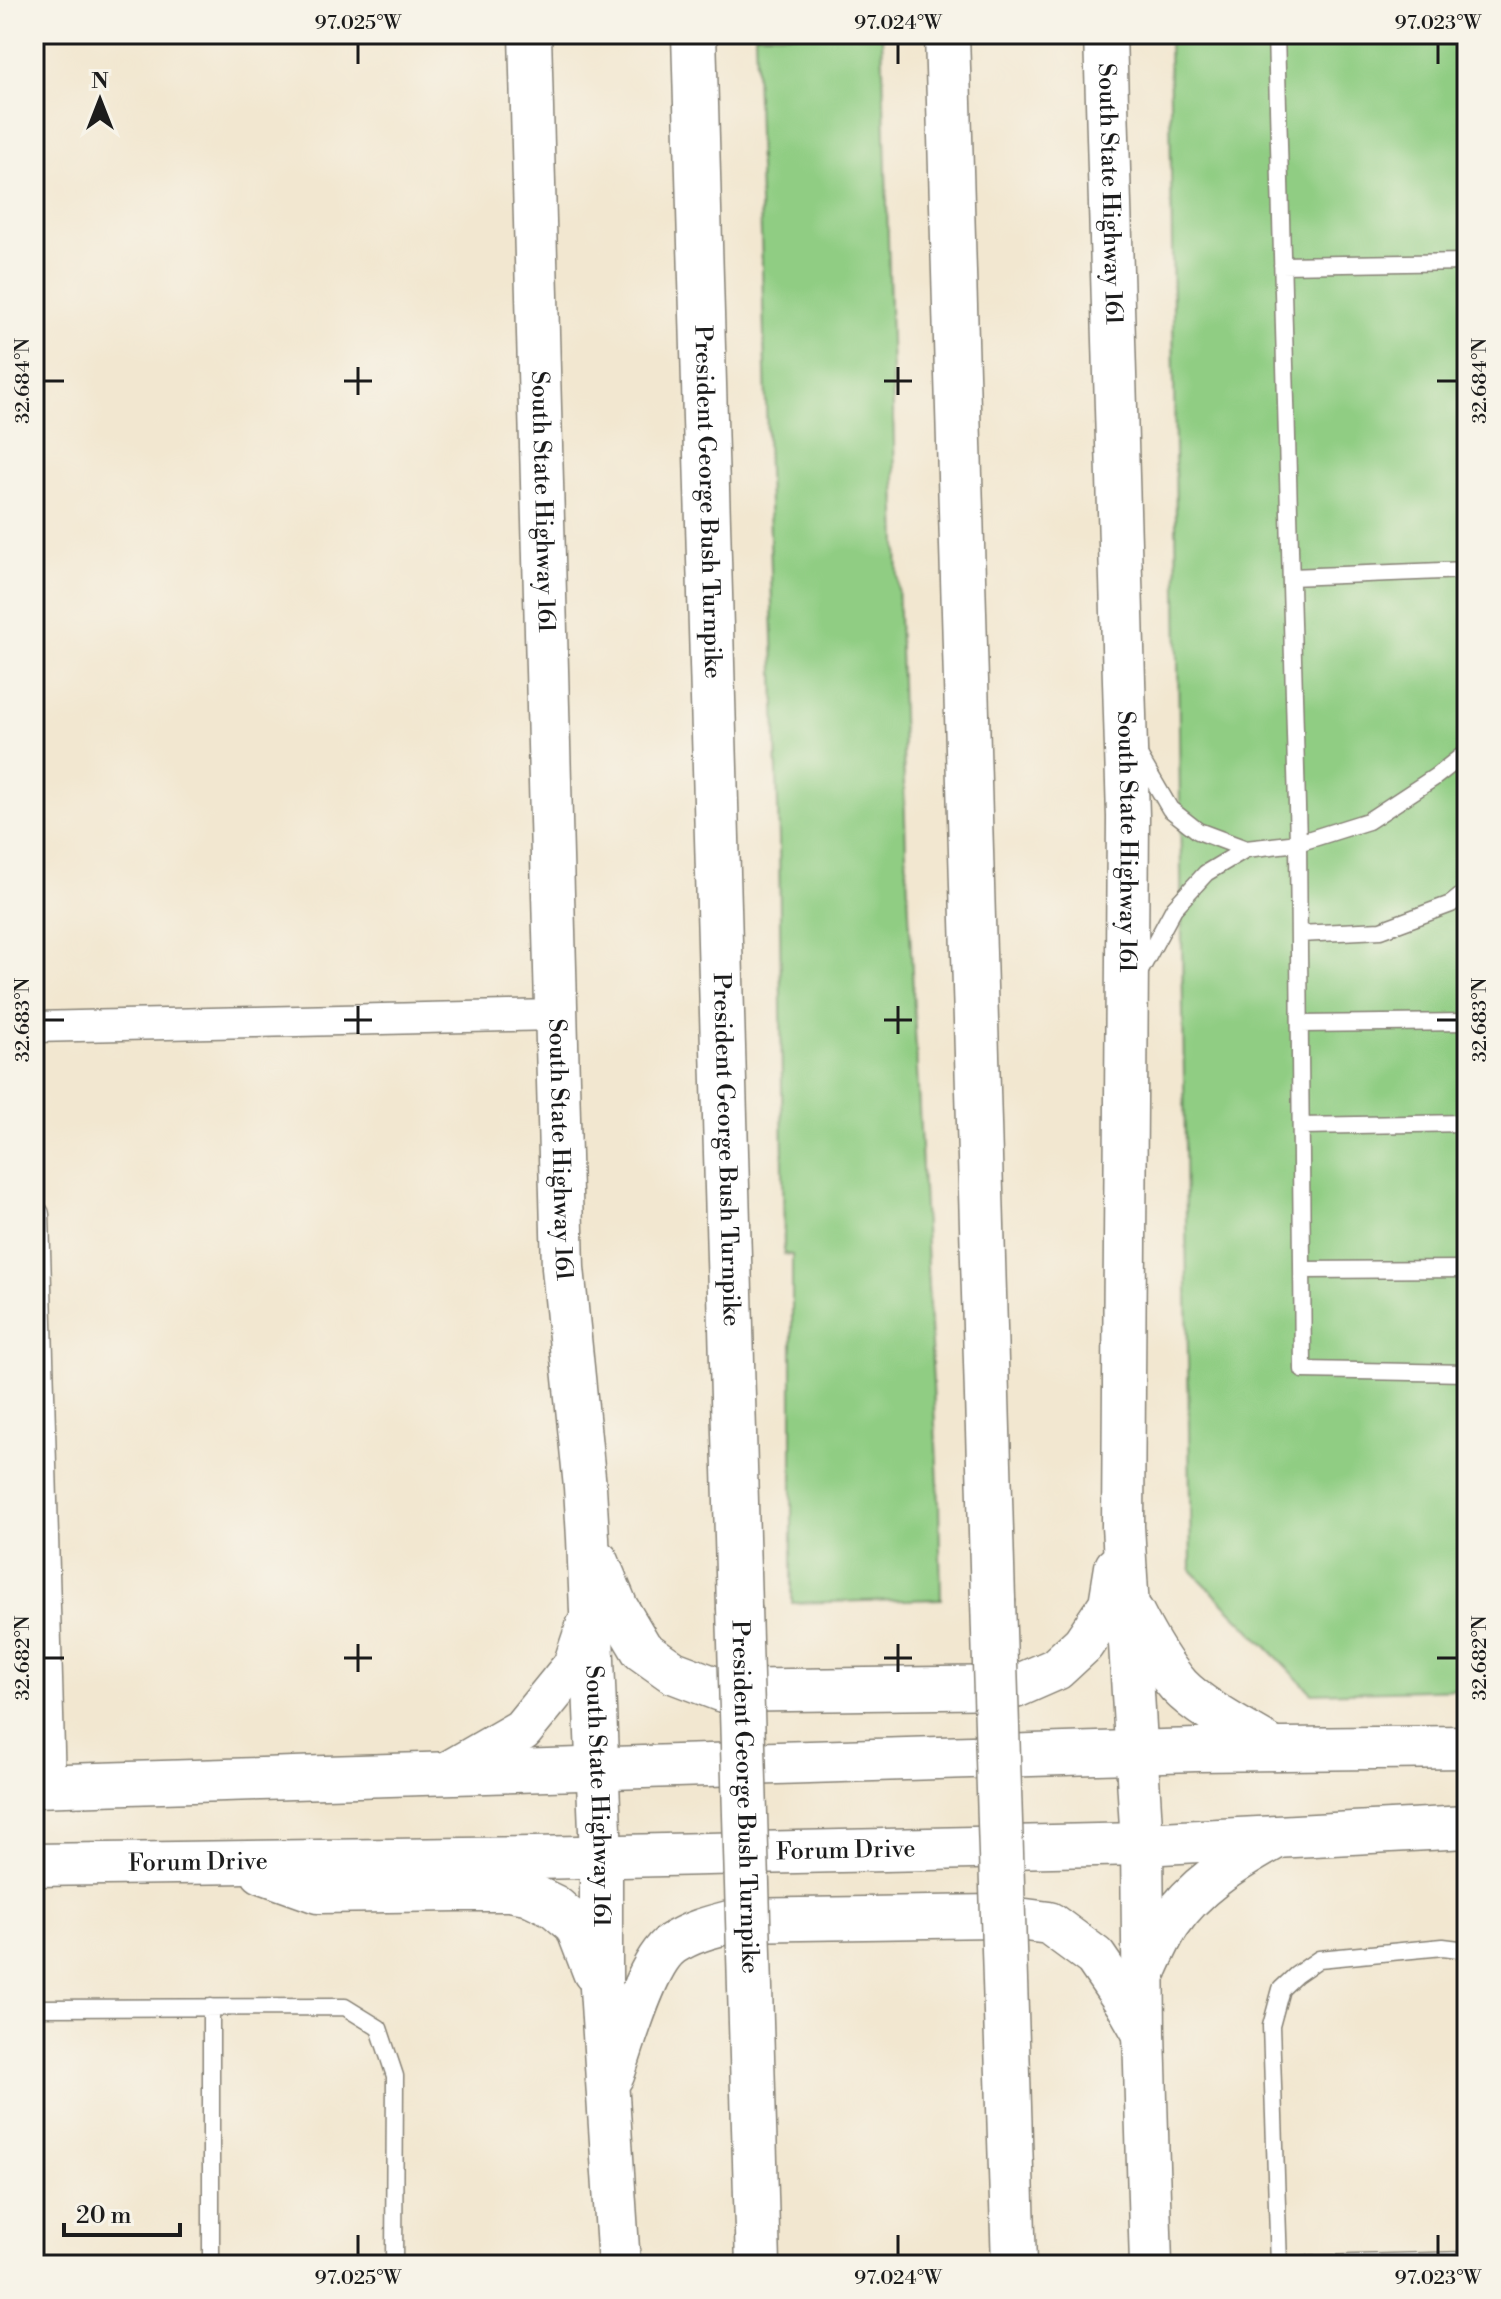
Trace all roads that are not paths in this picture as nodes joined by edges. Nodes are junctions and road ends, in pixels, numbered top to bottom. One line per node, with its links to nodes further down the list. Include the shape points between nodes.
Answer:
1 (530, 34): 18 (main road, South State Highway 161)
2 (694, 34): 57 (highway, President George Bush Turnpike, bridge)
3 (947, 34): 36 (highway, bridge)
4 (1105, 34): 10 (main road, South State Highway 161)
5 (1276, 34): 7 (lane)
6 (1467, 262): 7 (lane)
7 (1282, 265): 9 (lane)
8 (1467, 570): 9 (lane)
9 (1291, 577): 12 (lane)
10 (1125, 732): 13 (lane, via 1170,809 1198,831); 17 (main road, South State Highway 161)
11 (1467, 752): 12 (lane, via 1368,821)
12 (1298, 843): 13 (lane); 16 (lane)
13 (1246, 849): 17 (lane, via 1206,873 1174,908)
14 (1467, 891): 15 (lane)
15 (1459, 904): 16 (lane, via 1381,930)
16 (1299, 934): 20 (lane)
17 (1127, 997): 28 (main road, South State Highway 161)
18 (556, 1015): 21 (street); 29 (main road, South State Highway 161, via 563,1268)
19 (1467, 1022): 20 (lane)
20 (1300, 1024): 23 (lane)
21 (34, 1027)
22 (1467, 1123): 23 (lane)
23 (1301, 1126): 26 (lane)
24 (34, 1215): 32 (street)
25 (1467, 1269): 26 (lane)
26 (1302, 1270): 27 (lane, via 1303,1370)
27 (1467, 1373)
28 (1123, 1526): 29 (main road, via 1110,1604 1083,1644 1056,1669 1015,1687 723,1691 673,1672 642,1650 617,1608); 30 (main road, South State Highway 161)
29 (588, 1538): 31 (main road, South State Highway 161)
30 (1128, 1602): 34 (main road, via 1150,1647 1181,1688); 35 (main road, South State Highway 161)
31 (591, 1614): 37 (main road, South State Highway 161); 38 (main road, via 574,1666 522,1730)
32 (40, 1630): 39 (street)
33 (1467, 1747): 34 (main road)
34 (1272, 1748): 35 (main road)
35 (1138, 1752): 37 (main road); 42 (main road, South State Highway 161)
36 (1000, 1769): 58 (highway, bridge); 59 (highway, bridge)
37 (596, 1770): 38 (main road); 43 (main road, South State Highway 161)
38 (446, 1773): 39 (main road)
39 (42, 1786)
40 (1467, 1827): 41 (main road, Forum Drive)
41 (1280, 1836): 42 (main road, Forum Drive); 47 (main road, via 1233,1862 1182,1906)
42 (1142, 1844): 43 (main road, Forum Drive); 47 (main road, South State Highway 161)
43 (601, 1855): 44 (main road, Forum Drive); 48 (main road, South State Highway 161)
44 (239, 1863): 45 (main road, Forum Drive); 48 (main road, via 318,1892 527,1893 576,1925)
45 (34, 1865)
46 (1467, 1950): 61 (lane, via 1443,1947 1319,1959 1281,1989 1271,2026)
47 (1144, 1975): 51 (main road, South State Highway 161)
48 (601, 1988): 52 (main road, South State Highway 161)
49 (211, 2007): 50 (lane); 54 (lane); 55 (lane, via 345,2007 379,2028 395,2076)
50 (34, 2008)
51 (1144, 2033): 52 (main road, via 1095,1957 1049,1923 994,1916 737,1920 702,1929 669,1946 645,1982); 60 (main road, South State Highway 161)
52 (608, 2090): 56 (main road, South State Highway 161)
53 (1467, 2260): 61 (lane)
54 (211, 2265)
55 (394, 2265)
56 (619, 2265)
57 (758, 2265)
58 (1014, 2265)
59 (1032, 2265)
60 (1151, 2265)
61 (1281, 2265)

